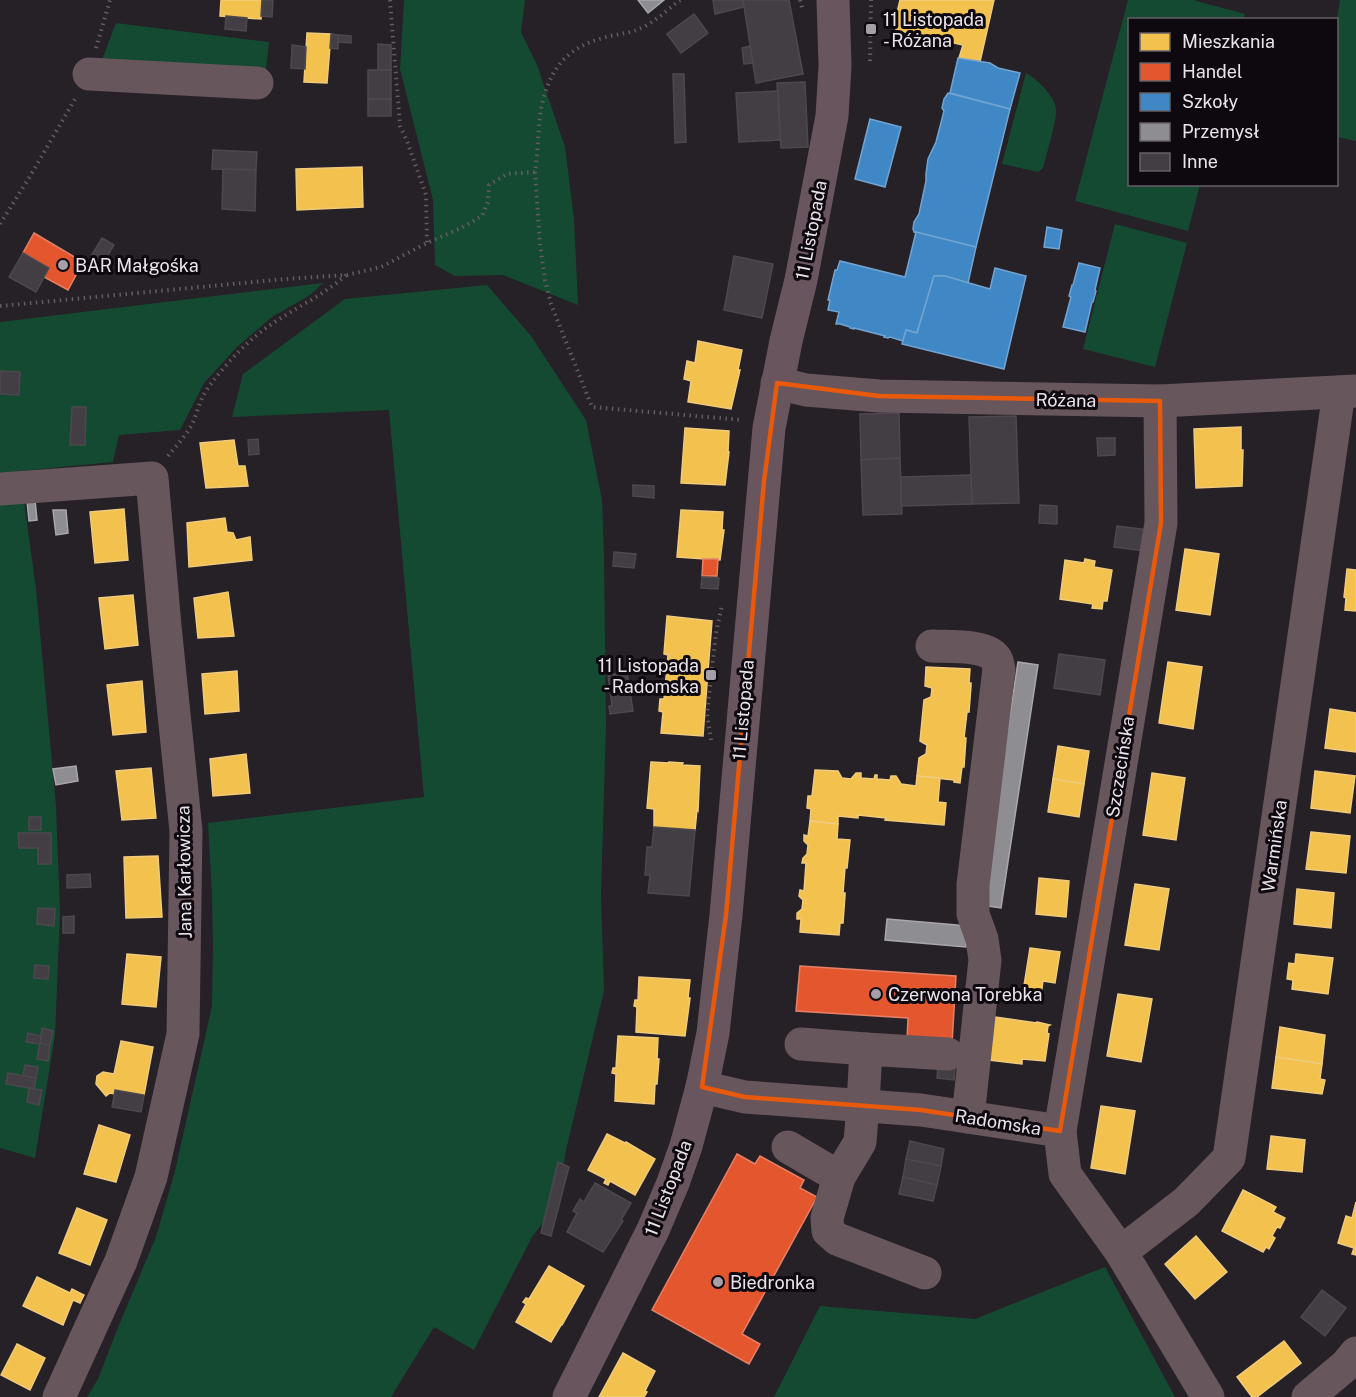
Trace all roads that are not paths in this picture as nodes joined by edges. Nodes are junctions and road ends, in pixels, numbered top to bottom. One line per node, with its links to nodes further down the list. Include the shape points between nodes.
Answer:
1 (833, 0): 4 (main road, 11 Listopada, via 832,116)
2 (89, 74): 3 (street)
3 (257, 83)
4 (777, 384): 6 (street, Różana, via 879,396); 12 (main road, 11 Listopada, via 769,428 719,984)
5 (1348, 391): 6 (street, Różana); 18 (street, Warmińska, via 1229,1158 1186,1202)
6 (1160, 401): 15 (street, Szczecińska, via 1161,523)
7 (0, 489): 21 (street, Jana Karłowicza, via 152,478 186,831 183,1034 151,1177 122,1261)
8 (932, 646): 14 (street, via 988,651 996,658 999,669 973,885 973,915 985,960)
9 (801, 1044): 10 (street)
10 (866, 1049): 11 (street); 13 (street)
11 (948, 1054)
12 (702, 1087): 13 (street, Radomska, via 745,1096); 22 (main road, 11 Listopada, via 686,1146 653,1230)
13 (863, 1105): 14 (street, Radomska); 17 (street, via 860,1142)
14 (968, 1117): 15 (street, Radomska)
15 (1060, 1131): 18 (street, Radomska, via 1065,1174)
16 (788, 1147): 17 (street)
17 (839, 1177): 19 (street, via 827,1218 828,1231 837,1239)
18 (1121, 1252): 23 (street, Radomska)
19 (925, 1273)
20 (1356, 1353): 24 (street)
21 (59, 1397)
22 (569, 1397)
23 (1208, 1397)
24 (1308, 1397)

